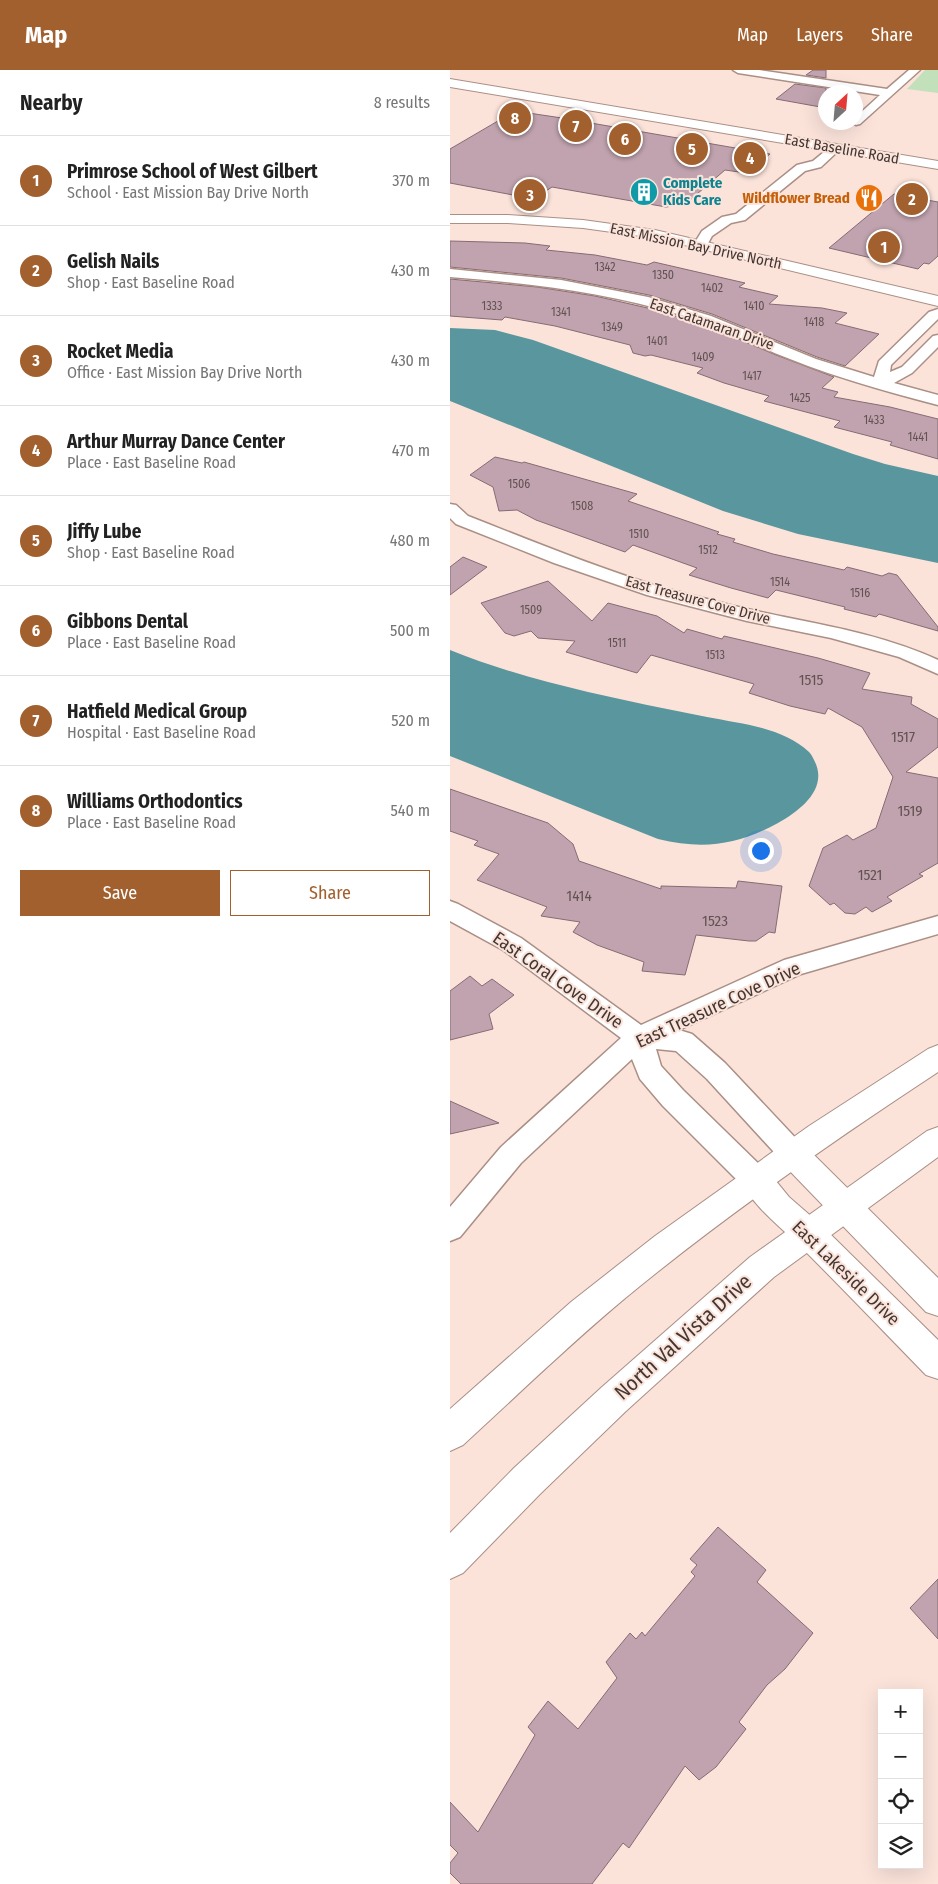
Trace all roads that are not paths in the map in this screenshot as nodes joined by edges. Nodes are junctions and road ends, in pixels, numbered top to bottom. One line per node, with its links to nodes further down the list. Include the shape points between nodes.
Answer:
1 (738, 70): 5 (street)
2 (915, 70): 5 (street)
3 (450, 73): 6 (main road, East Baseline Road)
4 (450, 83): 6 (main road, East Baseline Road)
5 (890, 93): 6 (street)
6 (842, 133): 7 (main road, East Baseline Road); 8 (main road, East Baseline Road); 10 (street, via 830,153 817,164 801,168 740,217 740,223 721,237)
7 (938, 153)
8 (938, 165)
9 (450, 219): 10 (main road, East Mission Bay Drive North, via 583,224)
10 (701, 244): 12 (main road, East Mission Bay Drive North)
11 (450, 274): 15 (street, East Catamaran Drive, via 510,277 605,291 672,307 750,335 811,362)
12 (938, 301)
13 (938, 313): 15 (street, via 884,364)
14 (938, 339): 15 (street, via 907,370)
15 (881, 383): 16 (street, East Catamaran Drive)
16 (938, 400)
17 (454, 516): 18 (street, East Treasure Cove Drive, via 560,558 654,590 747,615 834,632 906,653)
18 (938, 668)
19 (450, 910): 21 (street, East Coral Cove Drive, via 512,944)
20 (938, 925): 21 (street, East Treasure Cove Drive, via 793,967)
21 (639, 1037): 24 (street, East Coral Cove Drive, via 683,1041 716,1071); 25 (street, East Coral Cove Drive, via 649,1071); 27 (street, East Treasure Cove Drive, via 511,1154)
22 (938, 1057): 24 (main road)
23 (938, 1140): 26 (main road, North Val Vista Drive)
24 (793, 1154): 25 (main road); 26 (main road)
25 (756, 1180): 28 (main road, East Lakeside Drive, via 778,1207); 31 (main road, via 628,1276)
26 (844, 1208): 28 (main road, North Val Vista Drive); 29 (main road)
27 (450, 1228)
28 (809, 1234): 30 (main road, East Lakeside Drive); 32 (main road, North Val Vista Drive, via 762,1267 614,1399)
29 (938, 1301)
30 (938, 1363)
31 (450, 1433)
32 (450, 1560)

